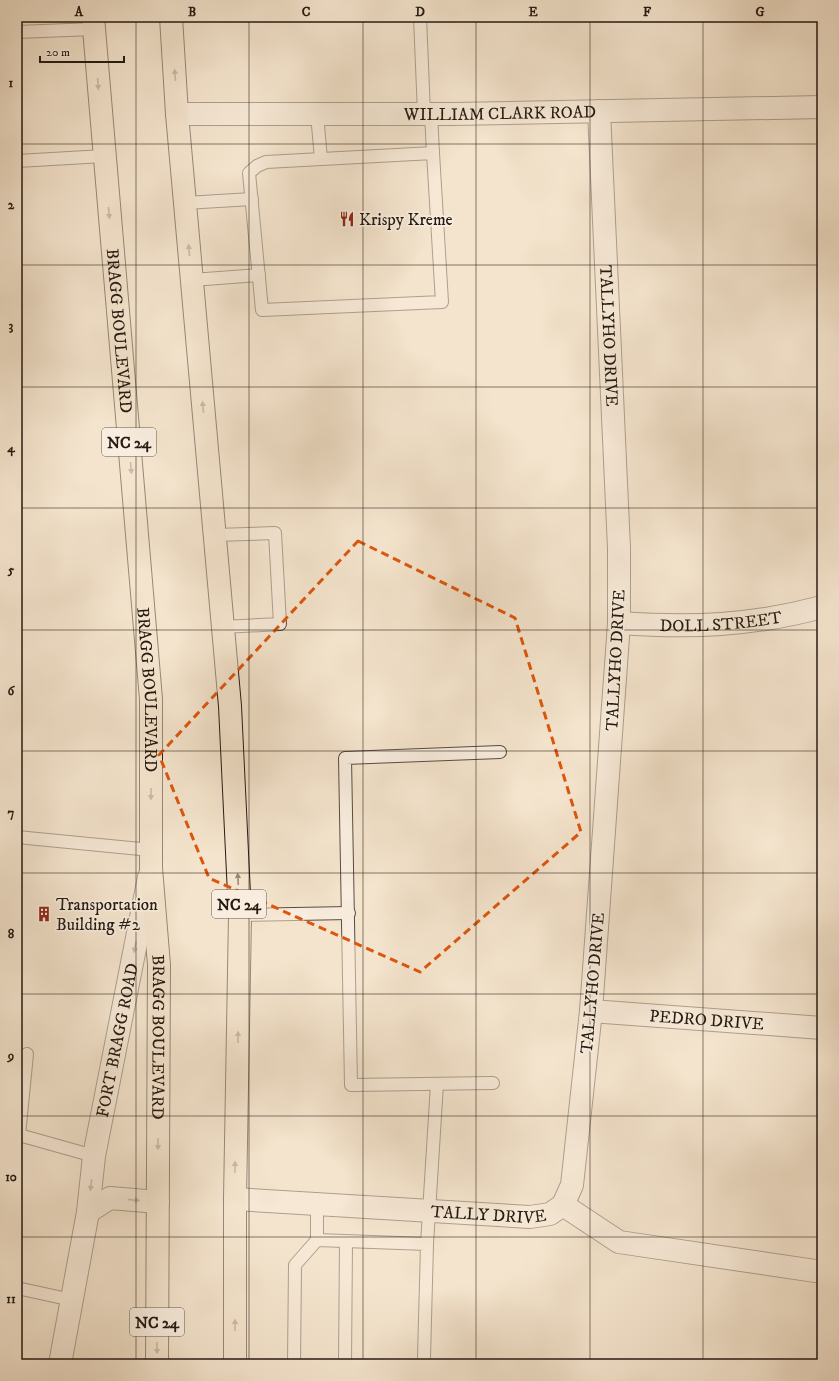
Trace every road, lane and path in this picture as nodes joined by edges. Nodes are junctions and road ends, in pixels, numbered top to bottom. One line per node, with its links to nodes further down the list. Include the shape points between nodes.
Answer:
1 (171, 17): 7 (main road, NC 24, one-way to 1)
2 (420, 17): 9 (lane)
3 (94, 23): 4 (lane); 11 (main road, BRAGG BOULEVARD / NC 24, one-way to 11)
4 (17, 32)
5 (822, 107): 6 (street, WILLIAM CLARK ROAD)
6 (599, 111): 9 (street, WILLIAM CLARK ROAD); 20 (street, TALLYHO DRIVE, via 619,548)
7 (177, 114): 8 (street, WILLIAM CLARK ROAD); 15 (main road, NC 24)
8 (317, 114): 9 (street, WILLIAM CLARK ROAD); 12 (lane)
9 (428, 114): 10 (lane)
10 (433, 153): 12 (lane); 16 (lane, via 442,302 262,310)
11 (104, 156): 13 (lane); 24 (main road, BRAGG BOULEVARD / NC 24, one-way to 24, via 151,699)
12 (321, 159): 14 (lane, via 266,162 257,166 249,173)
13 (17, 161)
14 (252, 199): 15 (lane); 16 (lane)
15 (185, 203): 17 (main road, NC 24, one-way to 15)
16 (259, 275): 17 (lane)
17 (192, 280): 18 (main road, NC 24, one-way to 17)
18 (215, 536): 21 (main road, NC 24); 21 (lane, via 275,533 280,624)
19 (822, 607): 20 (street, DOLL STREET, via 790,616 733,624 676,627)
20 (619, 623): 27 (street, TALLYHO DRIVE)
21 (223, 627): 26 (main road, NC 24, one-way to 21, via 230,706)
22 (500, 752): 25 (lane, via 345,758)
23 (17, 837): 24 (lane)
24 (151, 859): 33 (street, FORT BRAGG ROAD, one-way to 33); 35 (main road, BRAGG BOULEVARD / NC 24, one-way to 35, via 159,965)
25 (349, 913): 26 (lane); 31 (lane, via 351,1085)
26 (240, 915): 34 (main road, NC 24, one-way to 26)
27 (591, 1011): 28 (street, PEDRO DRIVE); 37 (street, TALLYHO DRIVE, via 572,1185)
28 (822, 1028)
29 (27, 1054): 32 (lane)
30 (493, 1083): 31 (lane)
31 (437, 1084): 38 (lane)
32 (20, 1113): 33 (lane, via 19,1135)
33 (94, 1156): 39 (street, FORT BRAGG ROAD, one-way to 39)
34 (235, 1199): 36 (street, TALLY DRIVE); 49 (main road, NC 24, one-way to 34)
35 (158, 1202): 39 (street, one-way to 35, via 110,1198); 48 (main road, BRAGG BOULEVARD / NC 24, one-way to 48)
36 (317, 1204): 38 (street, TALLY DRIVE); 40 (lane)
37 (563, 1205): 38 (street, TALLY DRIVE, via 550,1214 530,1217); 43 (street, TALLY DRIVE, via 619,1242)
38 (428, 1210): 42 (lane)
39 (88, 1212): 45 (street, FORT BRAGG ROAD)
40 (317, 1240): 41 (lane); 50 (lane, via 295,1265)
41 (346, 1243): 42 (lane); 51 (lane)
42 (427, 1244): 46 (lane)
43 (822, 1272)
44 (17, 1288): 45 (lane)
45 (72, 1300): 47 (street, FORT BRAGG ROAD)
46 (424, 1358)
47 (60, 1364)
48 (158, 1364)
49 (235, 1364)
50 (294, 1364)
51 (345, 1364)

